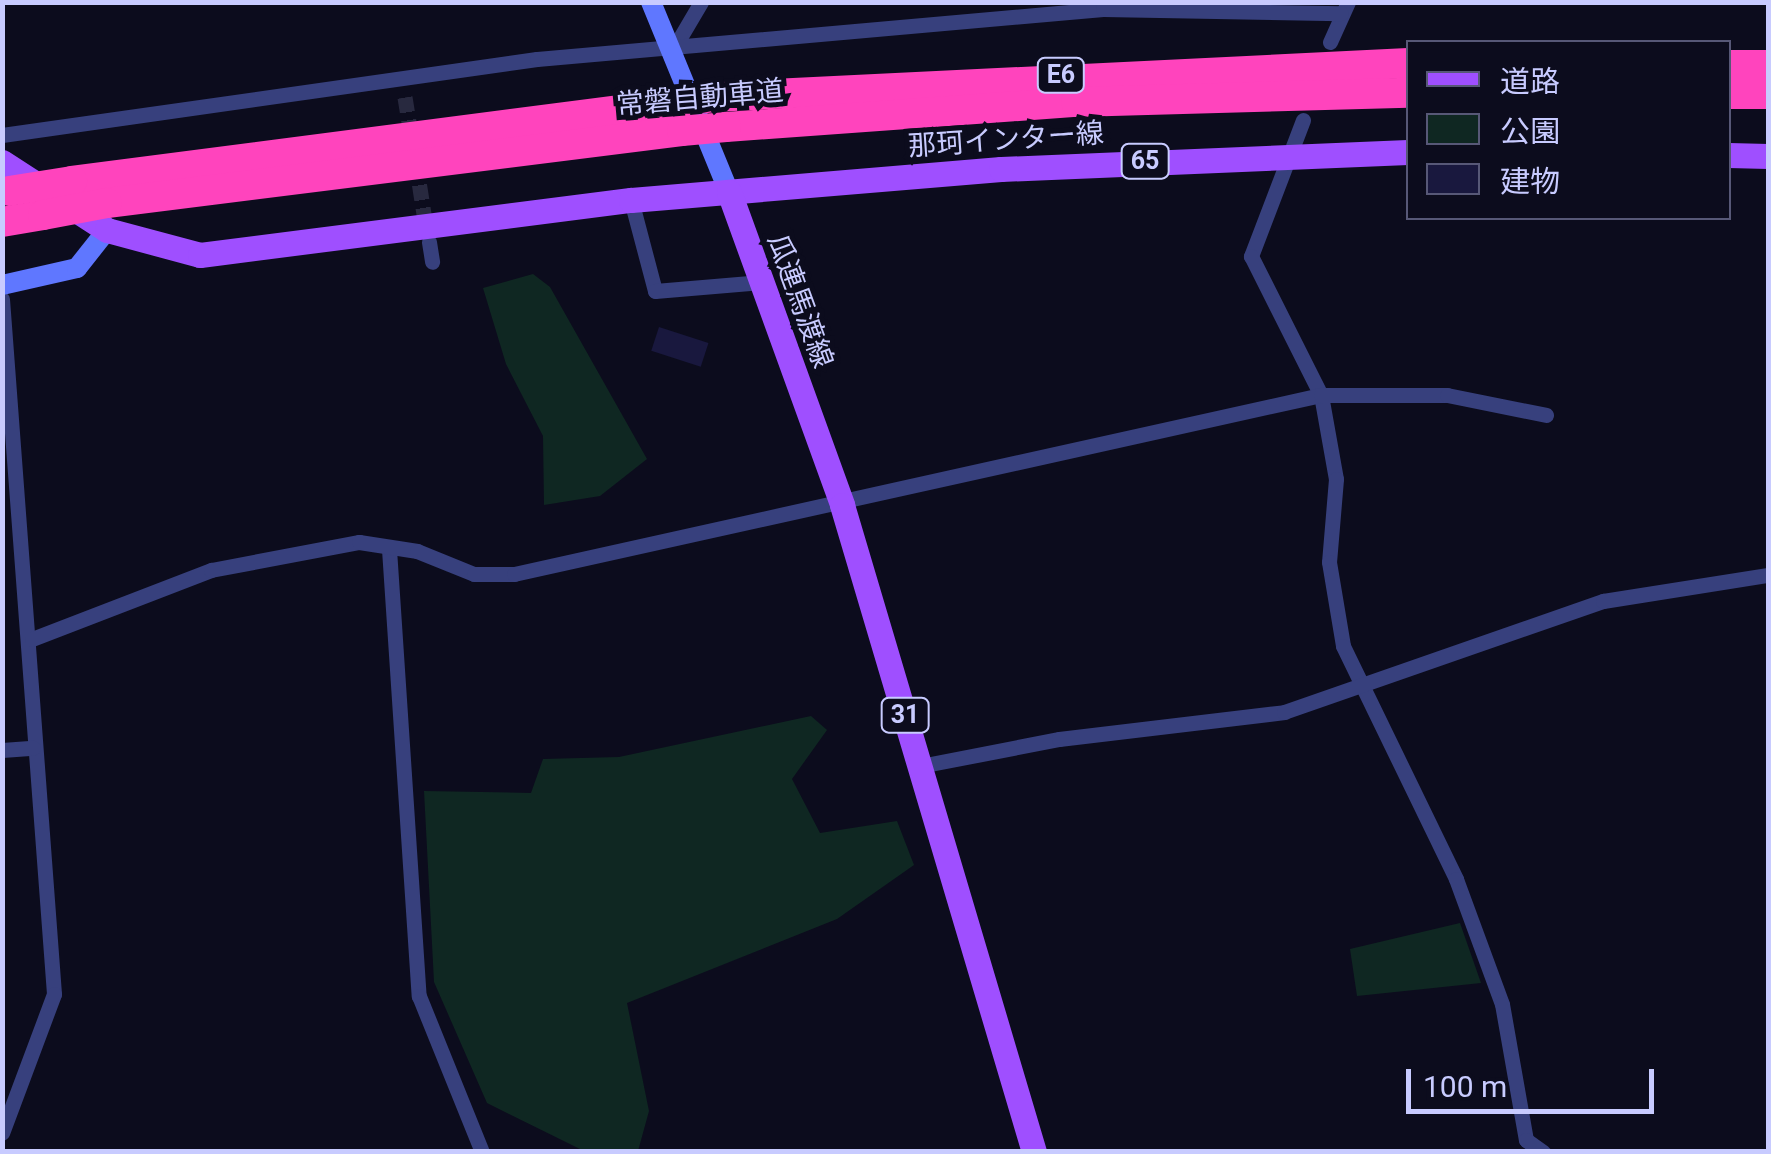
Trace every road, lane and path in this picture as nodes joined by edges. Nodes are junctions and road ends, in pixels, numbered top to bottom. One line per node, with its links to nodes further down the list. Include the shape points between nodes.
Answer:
1 (651, 2): 6 (street)
2 (701, 2): 6 (street)
3 (1140, 8): 4 (street); 6 (street)
4 (1344, 8): 5 (street)
5 (1330, 42)
6 (672, 52): 10 (street); 23 (street)
7 (1406, 64): 15 (highway, 常磐自動車道 / E6, bridge, via 713,97)
8 (1731, 64): 9 (highway)
9 (1768, 65)
10 (402, 77): 14 (street); 17 (street)
11 (1406, 93): 15 (highway, 常磐自動車道 / E6, bridge, via 1076,102 726,127)
12 (1731, 94): 13 (highway)
13 (1768, 94)
14 (405, 97)
15 (678, 117): 22 (highway, 常磐自動車道 / E6, bridge); 25 (highway, 常磐自動車道 / E6)
16 (1303, 120): 20 (street)
17 (2, 135)
18 (1406, 152): 20 (main road, 那珂インター線 / 65)
19 (1731, 154): 21 (main road)
20 (1284, 155): 23 (main road, 那珂インター線 / 65); 32 (street, via 1251,256)
21 (1768, 156)
22 (5, 182): 25 (main road)
23 (729, 192): 24 (main road); 29 (main road, 瓜連馬渡線 / 31)
24 (630, 200): 25 (main road, via 200,255); 29 (street, via 656,291)
25 (107, 216): 26 (highway, 常磐自動車道 / E6, bridge, via 42,214); 30 (street, via 78,268)
26 (2, 222)
27 (429, 242): 28 (street)
28 (432, 262)
29 (762, 282): 34 (main road, 瓜連馬渡線 / 31)
30 (2, 285)
31 (2, 299): 37 (street)
32 (1320, 395): 33 (street, via 1447,395); 34 (street); 38 (street, via 1336,479 1332,600 1343,646)
33 (1546, 416)
34 (842, 505): 35 (street, via 729,522 514,574 474,574); 41 (main road, 瓜連馬渡線 / 31)
35 (388, 549): 37 (street, via 359,542 211,570); 44 (street, via 419,996)
36 (1768, 575): 38 (street, via 1603,602)
37 (32, 639): 39 (street)
38 (1366, 685): 41 (street, via 1284,712 1059,739); 43 (street, via 1502,1004)
39 (33, 748): 40 (street); 42 (street, via 54,994)
40 (2, 750)
41 (920, 766): 45 (main road, 瓜連馬渡線 / 31)
42 (2, 1132)
43 (1522, 1146): 46 (street)
44 (482, 1152)
45 (1034, 1152)
46 (1543, 1152)

